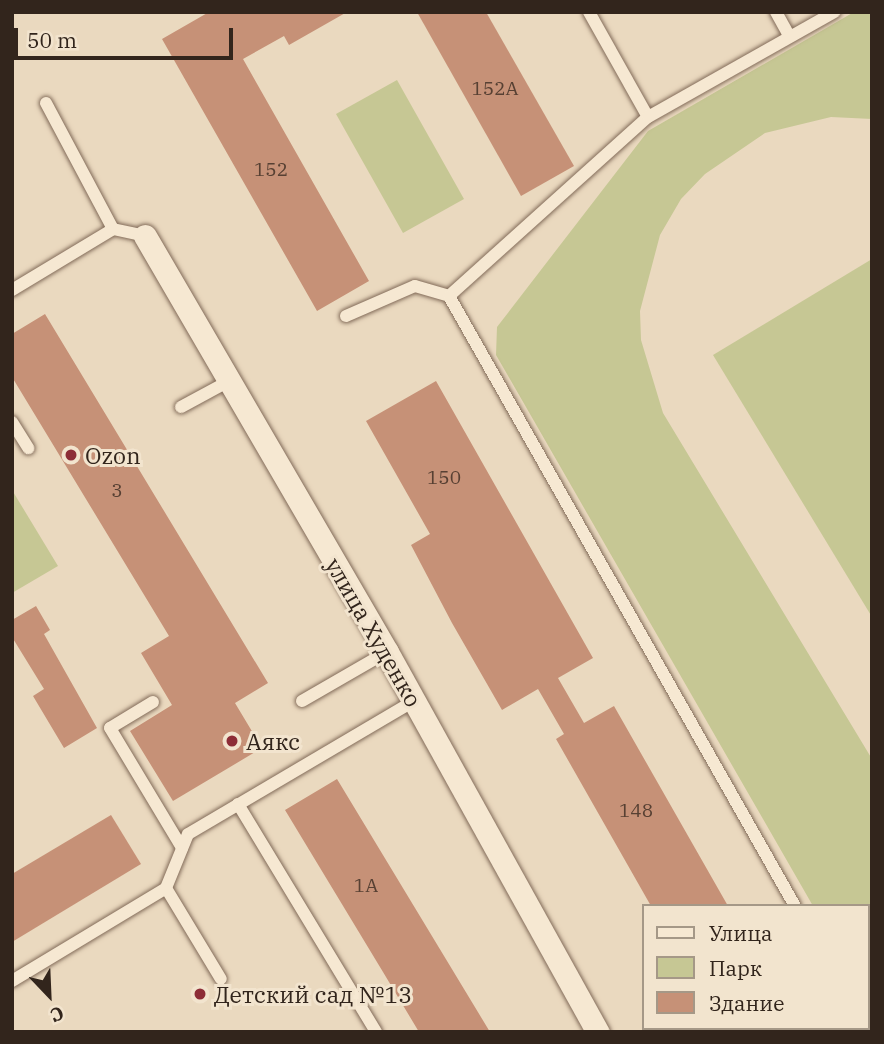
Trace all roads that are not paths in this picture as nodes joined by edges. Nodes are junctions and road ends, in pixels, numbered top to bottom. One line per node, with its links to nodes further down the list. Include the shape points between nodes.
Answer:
1 (589, 12): 6 (lane)
2 (776, 12): 4 (lane)
3 (834, 12): 4 (lane)
4 (789, 35): 6 (lane)
5 (46, 103): 7 (lane)
6 (648, 117): 10 (lane)
7 (113, 229): 8 (lane); 9 (lane)
8 (145, 236): 12 (street, улица Худенко)
9 (12, 290)
10 (449, 296): 11 (lane, via 415,286); 23 (lane)
11 (346, 316)
12 (229, 381): 13 (lane); 16 (street, улица Худенко)
13 (181, 407)
14 (12, 422): 15 (lane)
15 (28, 448)
16 (387, 652): 17 (lane); 18 (street, улица Худенко)
17 (302, 701)
18 (414, 701): 20 (lane); 27 (street, улица Худенко)
19 (152, 702): 21 (lane, via 110,728)
20 (239, 804): 21 (lane, via 188,834); 26 (lane)
21 (182, 848): 22 (lane)
22 (166, 888): 24 (lane); 25 (lane)
23 (794, 904)
24 (221, 979)
25 (12, 981)
26 (376, 1032)
27 (598, 1032)

